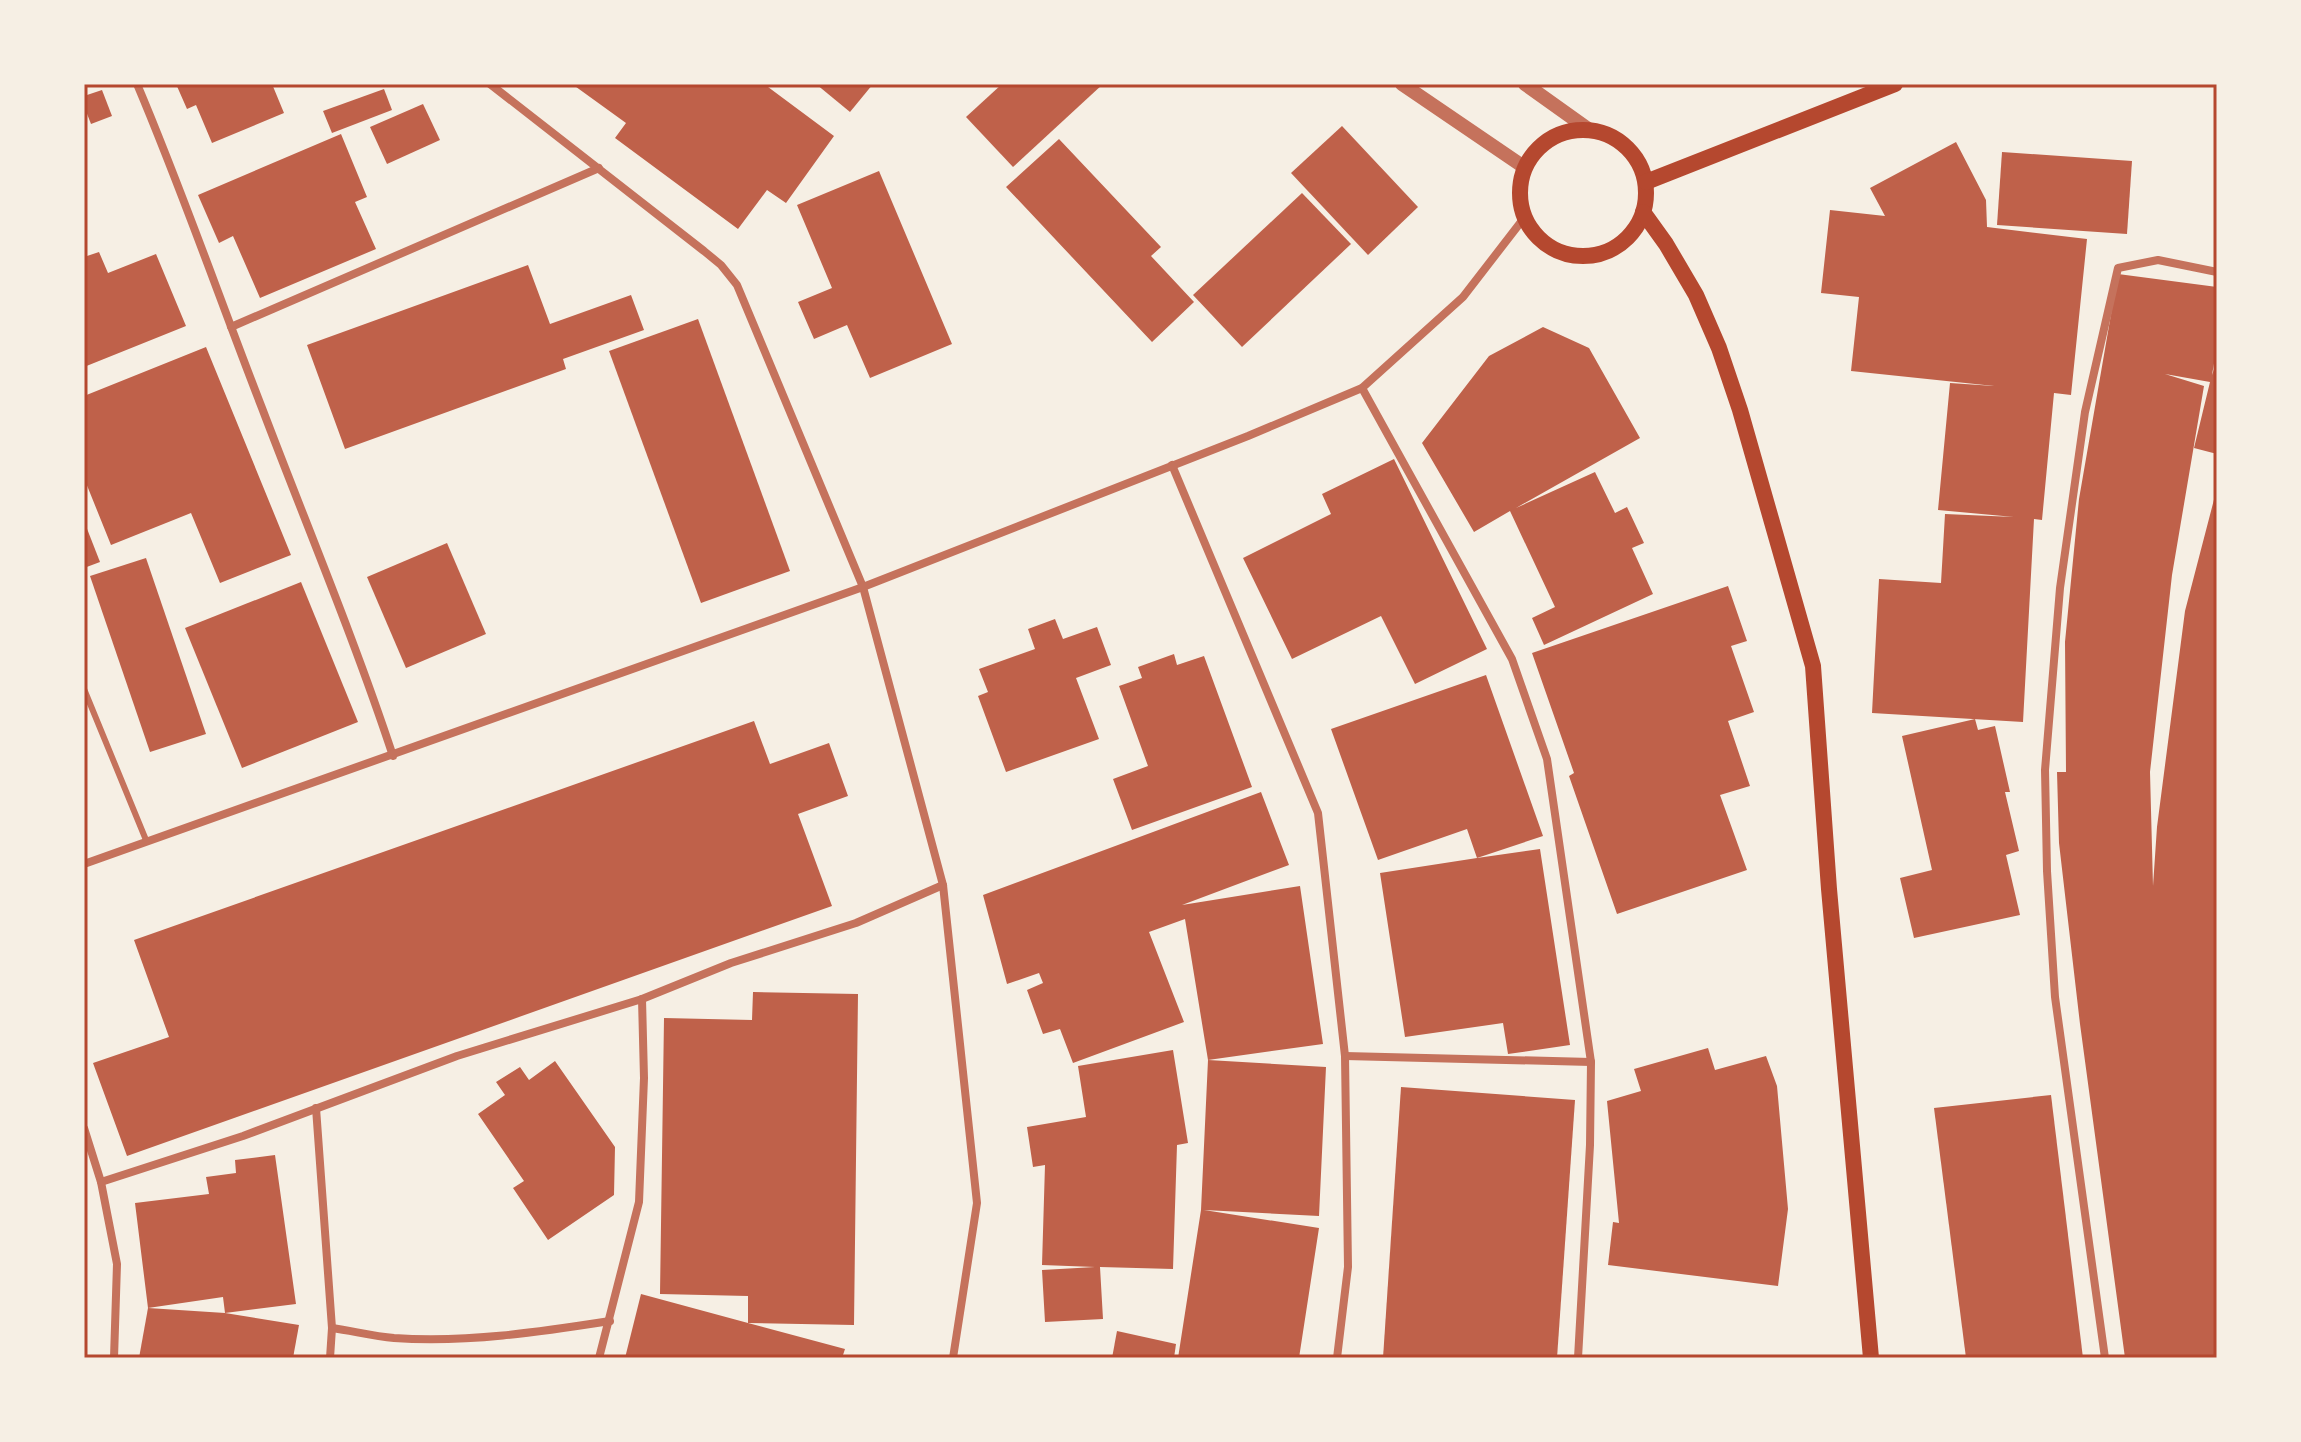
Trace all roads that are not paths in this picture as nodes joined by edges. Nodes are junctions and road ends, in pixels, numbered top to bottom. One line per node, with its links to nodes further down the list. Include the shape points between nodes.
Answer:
1 (137, 84): 13 (street)
2 (490, 84): 8 (street)
3 (1402, 84): 7 (street)
4 (1525, 84): 6 (street)
5 (1895, 84): 9 (main road)
6 (1588, 129): 7 (main road, via 1562,133 1539,146); 9 (main road, via 1615,138 1636,157)
7 (1524, 167): 11 (main road, via 1519,201)
8 (599, 168): 13 (street); 16 (street, via 721,265 737,285)
9 (1646, 182): 10 (main road)
10 (1643, 212): 11 (main road, via 1637,229 1611,252 1578,258 1545,245); 36 (main road, via 1696,295 1719,348 1813,666)
11 (1524, 218): 14 (street, via 1463,297)
12 (2217, 272): 37 (street, via 2158,260 2118,268 2085,412 2060,588 2045,770 2047,871 2055,997)
13 (231, 327): 18 (street)
14 (1362, 388): 15 (street); 24 (street, via 1512,659 1547,759)
15 (1172, 465): 16 (street); 23 (street, via 1318,813)
16 (863, 587): 18 (street); 21 (street)
17 (84, 689): 19 (lane)
18 (393, 756): 19 (street)
19 (146, 840): 20 (street)
20 (84, 864)
21 (943, 885): 22 (street, via 856,923 731,963); 33 (street, via 977,1203)
22 (642, 999): 25 (street, via 457,1056); 28 (street, via 639,1202)
23 (1345, 1056): 24 (street); 34 (street, via 1348,1267)
24 (1591, 1062): 35 (street)
25 (316, 1108): 27 (street); 29 (street)
26 (84, 1128): 27 (street)
27 (101, 1182): 30 (street, via 117,1264)
28 (610, 1321): 29 (street, via 460,1339 392,1338); 32 (street)
29 (332, 1328): 31 (street)
30 (114, 1358)
31 (330, 1358)
32 (599, 1358)
33 (953, 1358)
34 (1337, 1358)
35 (1578, 1358)
36 (1871, 1358)
37 (2105, 1358)

